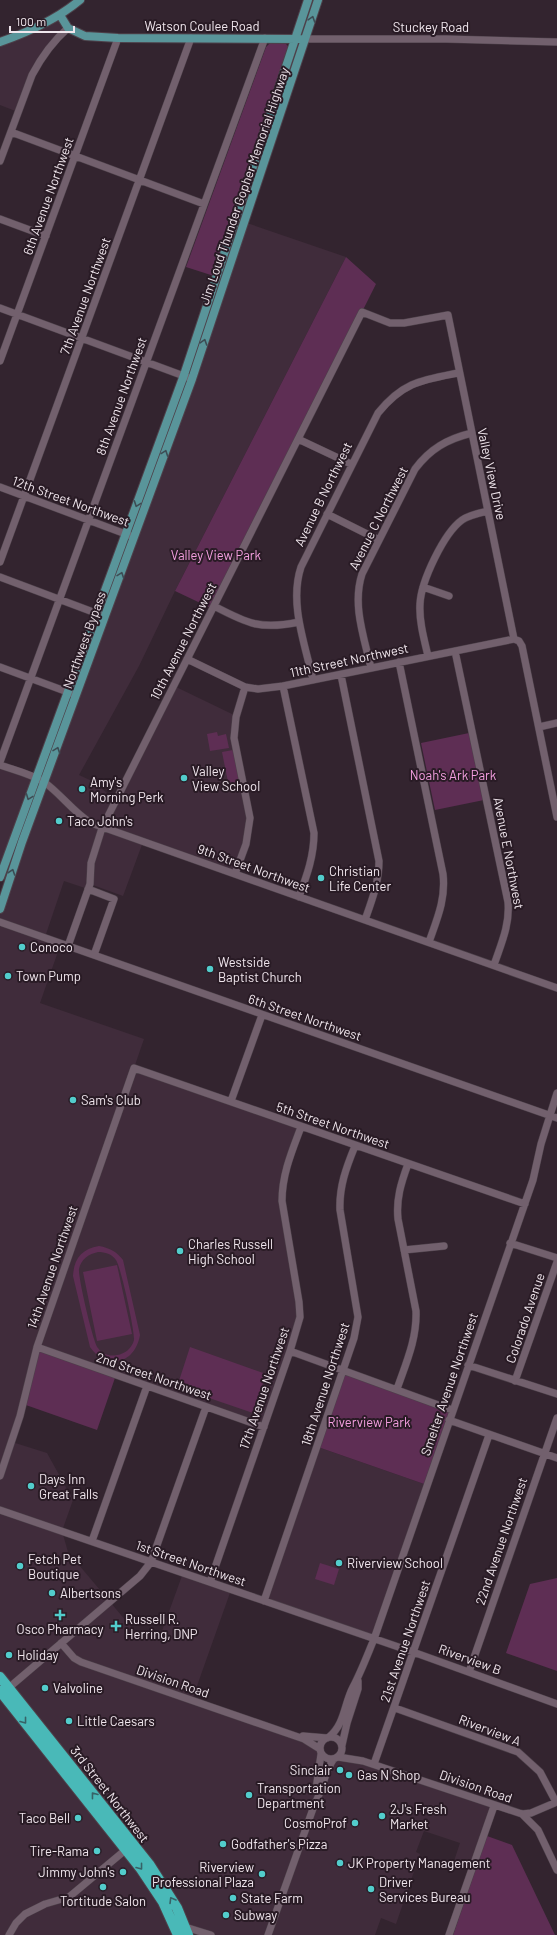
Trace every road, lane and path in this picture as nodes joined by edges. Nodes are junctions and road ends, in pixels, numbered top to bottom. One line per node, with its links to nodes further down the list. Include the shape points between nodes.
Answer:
1 (80, 0): 4 (main road)
2 (308, 0): 9 (main road, Jim Loud Thunder Gopher Memorial Highway)
3 (318, 0): 10 (main road, Jim Loud Thunder Gopher Memorial Highway, one-way to 3)
4 (60, 15): 5 (main road); 11 (main road, via 26,33)
5 (68, 28): 6 (main road, Watson Coulee Road, via 85,36); 13 (street, via 47,48 38,62)
6 (118, 38): 7 (main road, Watson Coulee Road); 14 (street, 6th Avenue Northwest)
7 (191, 38): 8 (main road, Watson Coulee Road); 16 (street, 7th Avenue Northwest)
8 (265, 38): 9 (main road, Watson Coulee Road); 17 (street, 8th Avenue Northwest)
9 (296, 39): 10 (main road, Watson Coulee Road); 27 (main road, Jim Loud Thunder Gopher Memorial Highway)
10 (306, 39): 12 (street, Stuckey Road); 28 (main road, Jim Loud Thunder Gopher Memorial Highway, one-way to 10)
11 (0, 42)
12 (557, 42)
13 (11, 132): 14 (street); 15 (street)
14 (76, 155): 16 (street); 19 (street, 6th Avenue Northwest)
15 (0, 161)
16 (140, 180): 17 (street); 23 (street, 7th Avenue Northwest)
17 (204, 204): 25 (street, 8th Avenue Northwest)
18 (0, 219): 19 (street)
19 (46, 236): 22 (street, 6th Avenue Northwest)
20 (0, 308): 22 (street)
21 (362, 312): 26 (street, Valley View Drive, via 390,323 448,315); 30 (street, 10th Avenue Northwest)
22 (18, 314): 23 (street); 24 (street, 6th Avenue Northwest)
23 (82, 339): 25 (street); 33 (street, 7th Avenue Northwest)
24 (0, 361)
25 (146, 362): 27 (street); 36 (street, 8th Avenue Northwest)
26 (458, 373): 29 (street, Valley View Drive); 31 (street, Avenue B Northwest, via 415,383 390,398 378,413)
27 (184, 375): 28 (street); 37 (main road, Northwest Bypass, one-way to 37)
28 (192, 379): 37 (main road, Northwest Bypass, one-way to 28)
29 (472, 433): 34 (street, Valley View Drive); 38 (street, Avenue C Northwest, via 440,445 422,460)
30 (298, 439): 31 (street); 44 (street, 10th Avenue Northwest)
31 (351, 464): 35 (street, Avenue B Northwest)
32 (0, 487): 33 (street, 12th Street Northwest)
33 (24, 496): 36 (street, 12th Street Northwest); 39 (street, 7th Avenue Northwest)
34 (488, 511): 41 (street, via 464,519 449,532); 48 (street, Valley View Drive)
35 (327, 514): 38 (street); 47 (street, Avenue B Northwest, via 298,576 296,592)
36 (88, 520): 37 (street, 12th Street Northwest); 43 (street, 8th Avenue Northwest)
37 (130, 535): 45 (main road, Northwest Bypass); 46 (main road, Northwest Bypass, one-way to 37)
38 (379, 540): 54 (street, Avenue C Northwest, via 362,574 358,600 358,611)
39 (0, 562)
40 (0, 577): 43 (street)
41 (423, 587): 42 (street); 50 (street, via 420,613)
42 (449, 596)
43 (59, 600): 45 (street); 56 (street, 8th Avenue Northwest)
44 (214, 606): 47 (street, via 252,624 266,627); 51 (street, 10th Avenue Northwest)
45 (97, 613): 46 (street); 60 (main road, Northwest Bypass)
46 (106, 616): 61 (main road, Northwest Bypass)
47 (300, 622): 57 (street, Avenue B Northwest)
48 (516, 640): 49 (street, 11th Street Northwest); 63 (street, Valley View Drive, via 522,646)
49 (455, 651): 50 (street, 11th Street Northwest); 80 (street, Avenue E Northwest, via 508,902 507,928)
50 (428, 656): 52 (street, 11th Street Northwest)
51 (187, 659): 59 (street, 11th Street Northwest); 69 (street, 10th Avenue Northwest)
52 (399, 662): 54 (street, 11th Street Northwest); 77 (street, via 443,874 443,902)
53 (0, 666): 56 (street)
54 (371, 668): 55 (street, 11th Street Northwest)
55 (341, 674): 57 (street, 11th Street Northwest); 75 (street, via 379,861 376,885)
56 (30, 678): 60 (street); 64 (street, 8th Avenue Northwest)
57 (313, 680): 58 (street, 11th Street Northwest)
58 (283, 686): 59 (street, 11th Street Northwest, via 258,689); 73 (street, via 314,833 314,851)
59 (245, 687): 70 (street, via 236,717 234,738 250,818 249,830)
60 (68, 692): 61 (street); 66 (main road, Northwest Bypass)
61 (77, 695): 67 (main road, Northwest Bypass, one-way to 61)
62 (557, 723): 63 (street)
63 (539, 727): 68 (street, Valley View Drive)
64 (0, 762)
65 (0, 765): 66 (street, 9th Street Northwest)
66 (37, 778): 67 (street, 9th Street Northwest); 71 (main road, Northwest Bypass, one-way to 71)
67 (45, 783): 69 (street, 9th Street Northwest, via 83,819); 74 (main road, Northwest Bypass, one-way to 67)
68 (557, 817)
69 (102, 828): 70 (street, 9th Street Northwest); 72 (street, 10th Avenue Northwest, via 93,852)
70 (235, 874): 73 (street, 9th Street Northwest)
71 (0, 877)
72 (88, 889): 78 (street, 10th Avenue Northwest); 79 (street, via 114,898)
73 (300, 897): 75 (street, 9th Street Northwest)
74 (0, 909)
75 (365, 920): 77 (street, 9th Street Northwest)
76 (0, 922): 78 (street, 6th Street Northwest)
77 (429, 942): 80 (street, 9th Street Northwest)
78 (68, 946): 79 (street, 6th Street Northwest)
79 (94, 955): 82 (street, 6th Street Northwest)
80 (494, 965): 81 (street, 9th Street Northwest)
81 (557, 988)
82 (262, 1015): 85 (street); 86 (street, 6th Street Northwest)
83 (134, 1068): 85 (street, 5th Street Northwest); 97 (street, 14th Avenue Northwest)
84 (557, 1093): 86 (street, Smelter Avenue Northwest)
85 (231, 1102): 88 (street, 5th Street Northwest)
86 (549, 1115): 87 (street, 6th Street Northwest); 91 (street, Smelter Avenue Northwest)
87 (557, 1118)
88 (301, 1127): 89 (street, 5th Street Northwest); 98 (street, 17th Avenue Northwest, via 282,1185 282,1200 300,1317)
89 (355, 1146): 90 (street, 5th Street Northwest); 100 (street, 18th Avenue Northwest, via 339,1193 358,1318)
90 (408, 1164): 91 (street, 5th Street Northwest); 94 (street, via 399,1189 397,1204)
91 (525, 1204): 92 (street, Smelter Avenue Northwest)
92 (510, 1243): 95 (street); 99 (street, Smelter Avenue Northwest)
93 (444, 1246): 94 (street)
94 (404, 1250): 103 (street, via 416,1312 416,1327 414,1342)
95 (557, 1258)
96 (557, 1262): 101 (street, Colorado Avenue)
97 (37, 1347): 102 (street, 2nd Street Northwest); 113 (street, 14th Avenue Northwest, via 20,1416)
98 (290, 1351): 100 (street); 109 (street, 17th Avenue Northwest)
99 (468, 1365): 101 (street); 106 (street, Smelter Avenue Northwest)
100 (344, 1370): 103 (street); 118 (street, 18th Avenue Northwest)
101 (516, 1381): 104 (street)
102 (147, 1386): 105 (street, 2nd Street Northwest); 115 (street)
103 (397, 1389): 106 (street)
104 (557, 1394)
105 (206, 1407): 109 (street, 2nd Street Northwest); 116 (street)
106 (452, 1410): 108 (street, Smelter Avenue Northwest)
107 (557, 1418): 111 (street, 22nd Avenue Northwest)
108 (449, 1420): 110 (street); 119 (street, Smelter Avenue Northwest)
109 (264, 1427): 117 (street, 17th Avenue Northwest)
110 (489, 1435): 111 (street); 121 (street, 21st Avenue Northwest)
111 (544, 1454): 112 (street); 122 (street, 22nd Avenue Northwest)
112 (557, 1458)
113 (0, 1476)
114 (0, 1510): 115 (street, 1st Street Northwest)
115 (92, 1541): 116 (street, 1st Street Northwest)
116 (151, 1562): 117 (street, 1st Street Northwest); 120 (street, via 140,1576)
117 (210, 1582): 118 (street, 1st Street Northwest)
118 (264, 1601): 119 (street, 1st Street Northwest)
119 (374, 1639): 121 (street, Riverview B); 124 (street, Smelter Avenue Northwest)
120 (61, 1643): 125 (street); 128 (street, Division Road, via 81,1662)
121 (413, 1652): 122 (street, Riverview B); 127 (street, 21st Avenue Northwest)
122 (468, 1672): 126 (street, Riverview B)
123 (0, 1677): 125 (highway, 3rd Street Northwest)
124 (358, 1681): 129 (street, Smelter Avenue Northwest, via 353,1687 340,1727); 130 (street, Smelter Avenue Northwest)
125 (3, 1690): 139 (highway, 3rd Street Northwest)
126 (557, 1704)
127 (394, 1708): 134 (street, 21st Avenue Northwest); 135 (street, Riverview A, via 518,1752 540,1772)
128 (283, 1732): 129 (street, Division Road); 131 (street, Division Road, via 310,1742)
129 (328, 1737): 130 (street, via 337,1739); 131 (street, via 321,1743)
130 (342, 1746): 132 (street); 133 (street, Division Road)
131 (321, 1751): 132 (street, via 328,1759); 136 (street)
132 (336, 1759): 133 (street, Division Road); 136 (street, via 326,1770)
133 (364, 1760): 134 (street, Division Road)
134 (374, 1764): 137 (street, Division Road)
135 (557, 1802): 138 (street, Division Road)
136 (315, 1803): 144 (street)
137 (494, 1806): 138 (street, Division Road); 145 (street)
138 (522, 1814): 140 (street, via 538,1830)
139 (129, 1847): 141 (highway, 3rd Street Northwest); 142 (street, via 69,1897 45,1904 25,1914)
140 (557, 1870)
141 (182, 1931): 143 (street)
142 (9, 1935)
143 (211, 1935)
144 (268, 1935)
145 (449, 1935)

